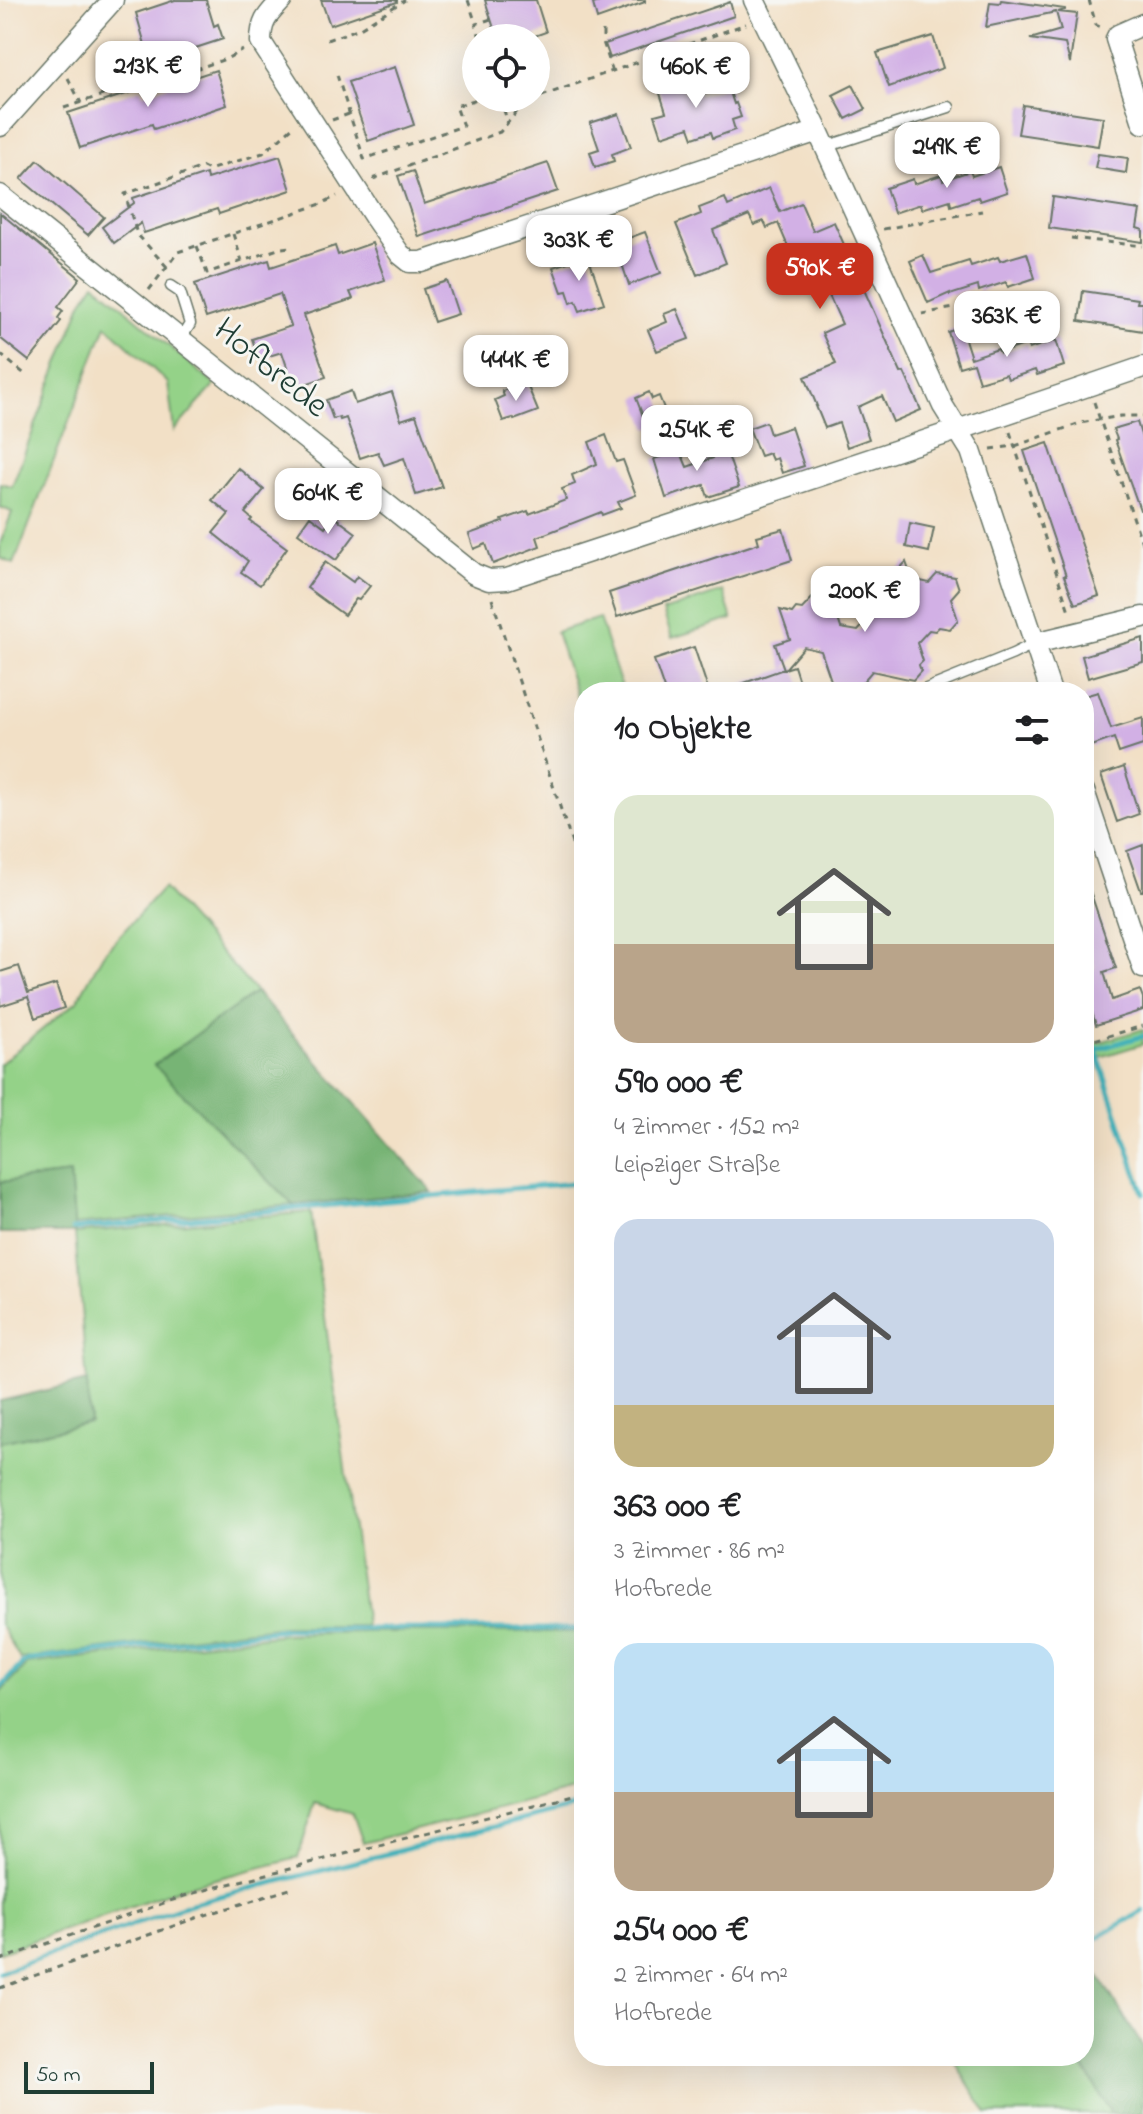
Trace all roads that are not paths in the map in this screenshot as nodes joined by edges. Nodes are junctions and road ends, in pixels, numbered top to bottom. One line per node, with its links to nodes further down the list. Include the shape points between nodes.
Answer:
1 (113, 0): 7 (street)
2 (282, 0): 8 (street, via 265,18 261,42 354,187 410,262)
3 (758, 8): 8 (street)
4 (1143, 24): 6 (street, via 1118,35 1117,46)
5 (949, 107): 8 (lane)
6 (1143, 123)
7 (0, 126)
8 (822, 139): 13 (street)
9 (0, 195): 11 (street, Hofbrede)
10 (171, 286): 11 (lane, via 180,292 190,324)
11 (180, 340): 13 (street, Hofbrede, via 474,574 489,580 507,579)
12 (1143, 367): 13 (street)
13 (957, 431): 15 (street, via 971,451)
14 (1143, 617): 15 (street)
15 (1035, 643): 16 (lane); 17 (street)
16 (944, 682)
17 (1048, 682)
18 (1094, 821): 19 (street)
19 (1143, 968)

